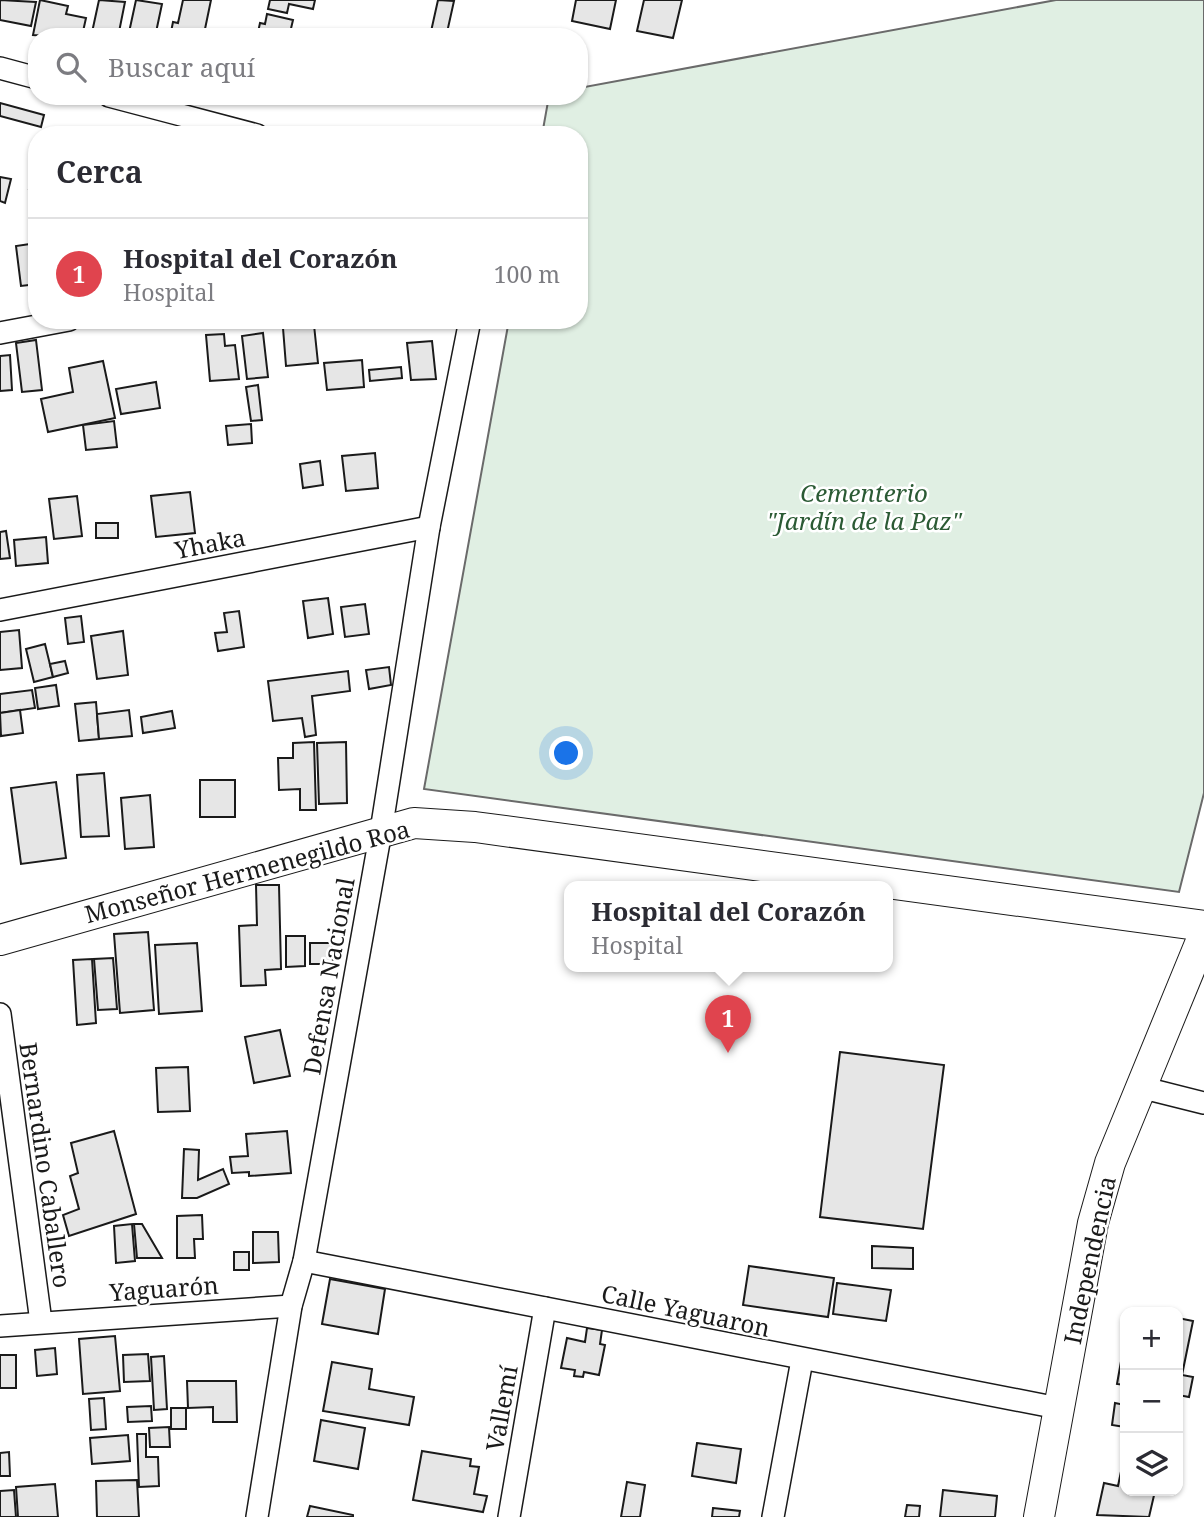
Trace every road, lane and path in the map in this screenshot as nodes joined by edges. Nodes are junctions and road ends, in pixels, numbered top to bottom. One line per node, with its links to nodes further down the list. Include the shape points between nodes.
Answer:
1 (0, 68): 2 (street)
2 (28, 76)
3 (143, 105): 4 (street)
4 (223, 126)
5 (28, 328): 7 (street)
6 (468, 329): 8 (street, Defensa Nacional)
7 (0, 333)
8 (429, 527): 9 (street, Yhaka); 10 (street, Defensa Nacional)
9 (0, 610)
10 (381, 831): 11 (street, Monseñor Hermenegildo Roa, via 414,823 475,827); 15 (street, Monseñor Hermenegildo Roa); 19 (street, Defensa Nacional)
11 (873, 881)
12 (893, 884): 13 (street, Monseñor Hermenegildo Roa)
13 (1204, 926)
14 (1204, 934): 17 (street, Independencia)
15 (0, 940)
16 (0, 1014): 22 (street, Bernardino Caballero)
17 (1140, 1087): 18 (street); 25 (street, Independencia, via 1110,1163 1093,1223)
18 (1204, 1103)
19 (304, 1261): 20 (street, Defensa Nacional); 21 (street, Calle Yaguaron)
20 (290, 1306): 22 (street, Yaguarón); 26 (street, Defensa Nacional)
21 (545, 1308): 24 (street, Calle Yaguaron); 27 (street, Vallemí)
22 (41, 1322): 23 (street, Yaguarón)
23 (0, 1326)
24 (802, 1360): 25 (street, Calle Yaguaron); 28 (street)
25 (1058, 1408): 29 (street, Independencia)
26 (257, 1517)
27 (509, 1517)
28 (773, 1517)
29 (1039, 1517)

